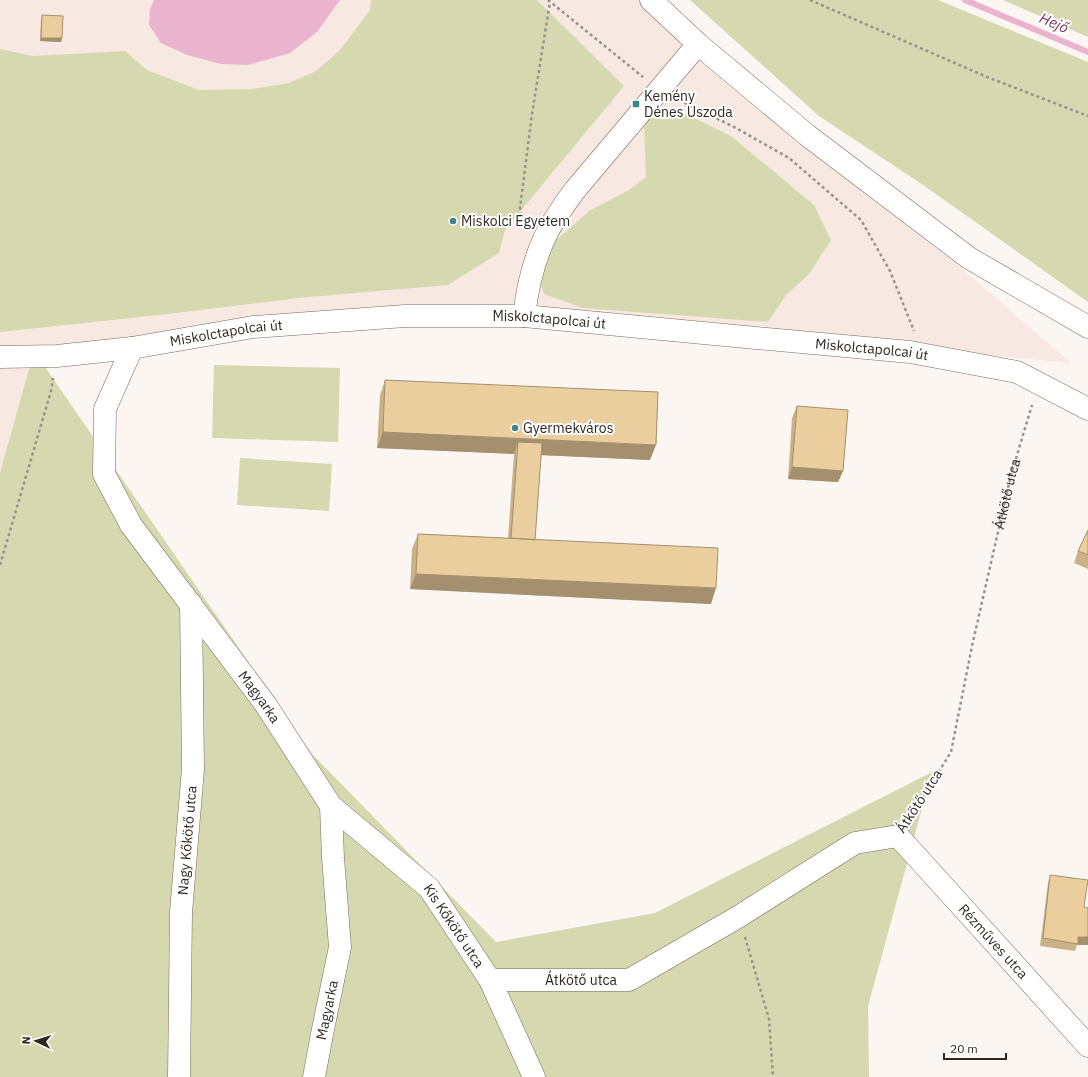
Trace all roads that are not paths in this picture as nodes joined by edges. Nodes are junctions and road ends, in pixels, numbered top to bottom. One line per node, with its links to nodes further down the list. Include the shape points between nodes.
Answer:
1 (651, 0): 2 (street)
2 (698, 44): 3 (street, via 558,213 536,259); 4 (street, via 807,135 969,258)
3 (524, 316): 5 (street, Miskolctapolcai út, via 405,316 253,327); 7 (street, Miskolctapolcai út, via 910,352 1017,372)
4 (1088, 327)
5 (132, 348): 6 (street, Miskolctapolcai út, via 58,356); 8 (street, Magyarka, via 105,409 104,474 131,525)
6 (0, 357)
7 (1088, 409)
8 (191, 604): 9 (street, Magyarka, via 266,705); 13 (street, Nagy Kőkötő utca, via 193,769 181,912)
9 (331, 806): 11 (street, Kis Kőkötő utca, via 429,888); 14 (street, Magyarka, via 340,947)
10 (898, 836): 11 (street, Átkötő utca, via 855,843 738,917 628,980); 12 (street, Rézműves utca)
11 (490, 980): 15 (street, Kis Kőkötő utca)
12 (1088, 1046)
13 (179, 1077)
14 (314, 1077)
15 (534, 1077)

